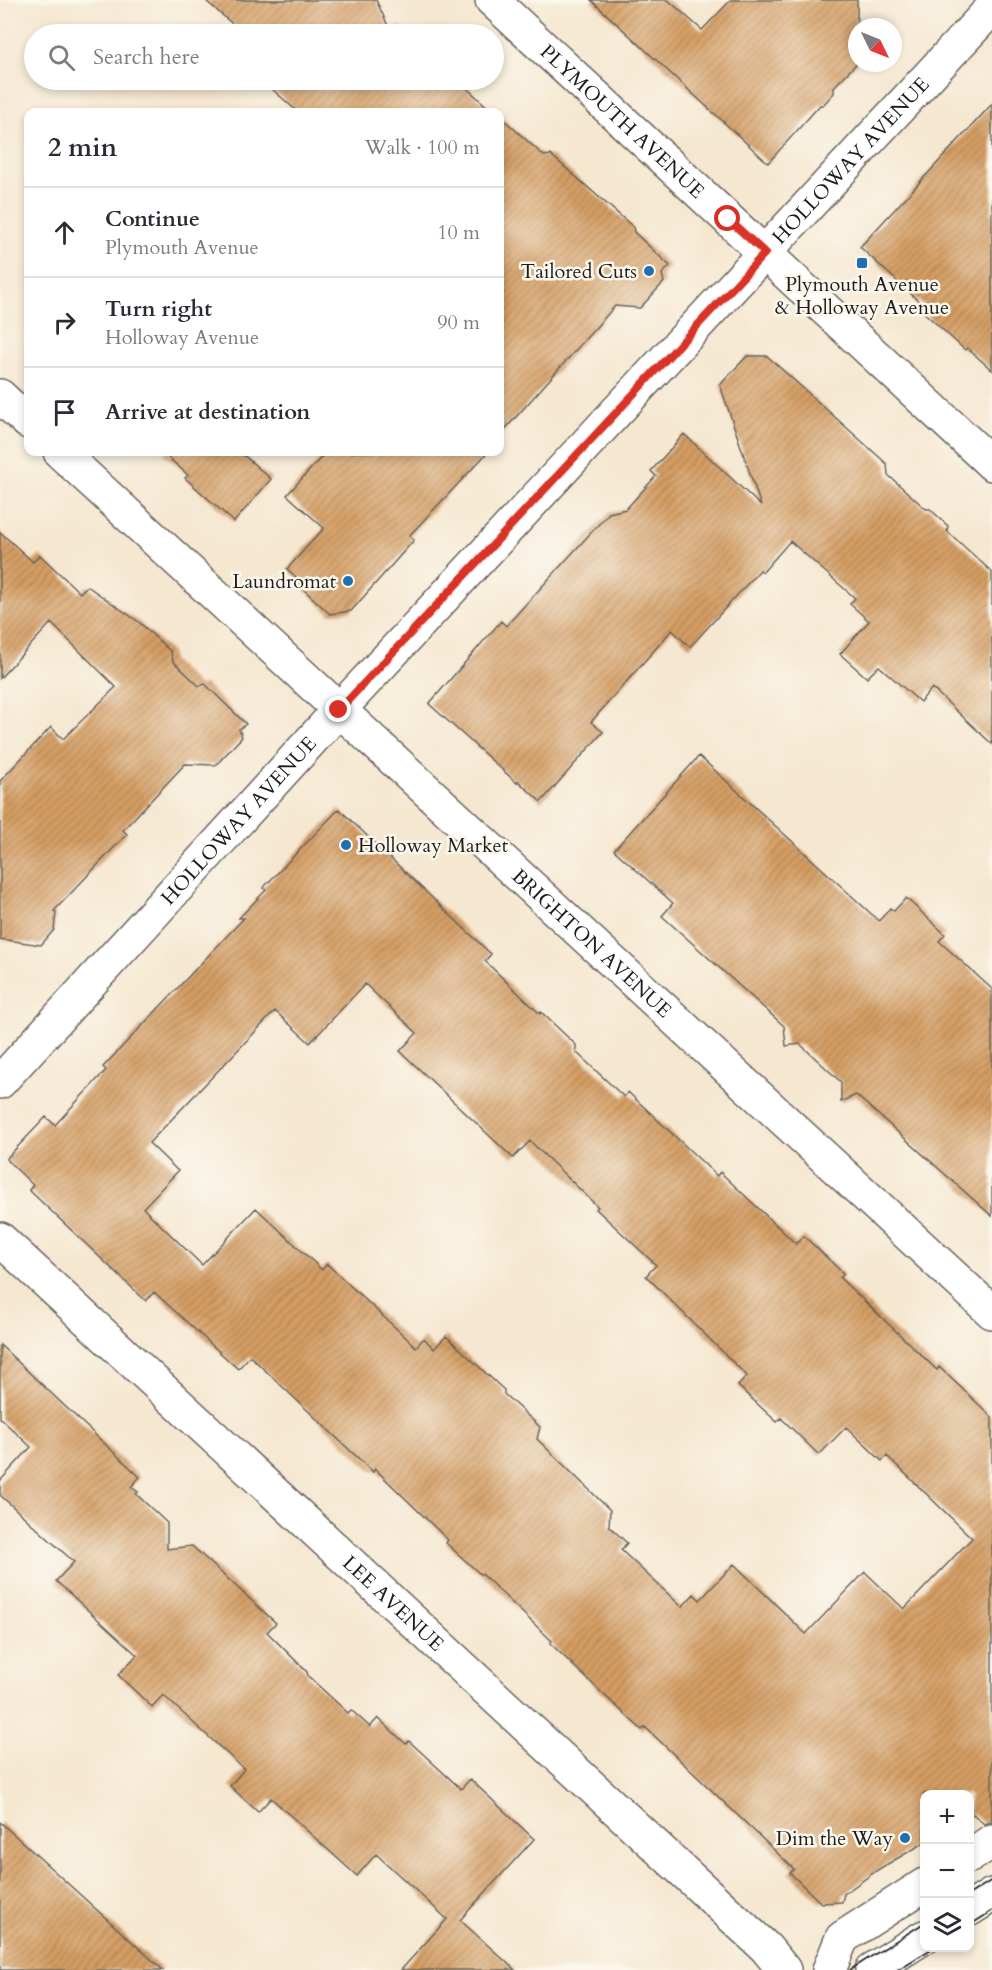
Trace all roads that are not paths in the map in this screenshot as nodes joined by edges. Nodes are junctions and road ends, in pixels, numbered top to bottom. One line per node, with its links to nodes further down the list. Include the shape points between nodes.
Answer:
1 (492, 0): 3 (street, PLYMOUTH AVENUE)
2 (992, 8): 3 (street, HOLLOWAY AVENUE)
3 (765, 253): 7 (street, PLYMOUTH AVENUE); 8 (street, HOLLOWAY AVENUE)
4 (0, 396): 5 (street)
5 (24, 418)
6 (64, 456): 8 (street, BRIGHTON AVENUE)
7 (992, 464)
8 (339, 710): 9 (street, HOLLOWAY AVENUE); 11 (street, BRIGHTON AVENUE)
9 (0, 1082)
10 (0, 1239): 18 (street, LEE AVENUE, via 766,1948)
11 (992, 1312)
12 (992, 1841): 13 (street)
13 (974, 1853)
14 (920, 1888): 19 (street, via 842,1938)
15 (992, 1895): 16 (street)
16 (974, 1906)
17 (920, 1940): 20 (street)
18 (784, 1970)
19 (829, 1970)
20 (872, 1970)

